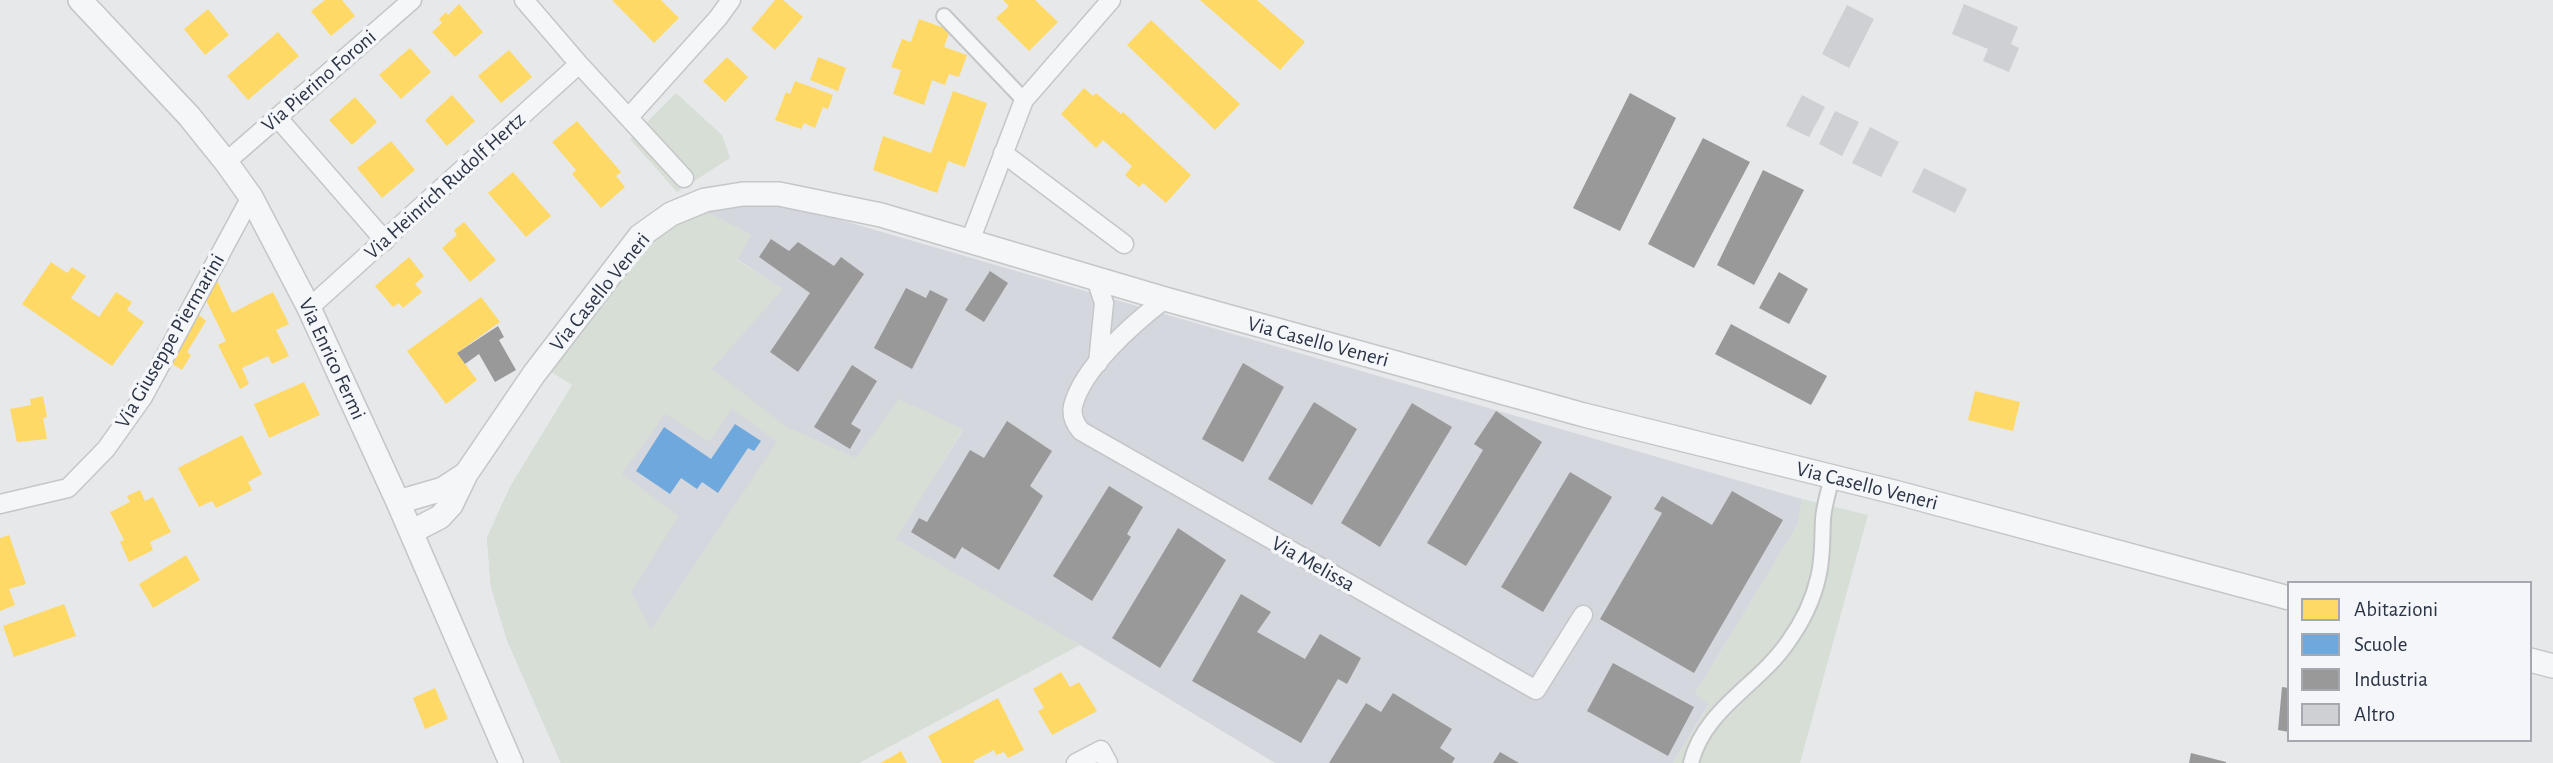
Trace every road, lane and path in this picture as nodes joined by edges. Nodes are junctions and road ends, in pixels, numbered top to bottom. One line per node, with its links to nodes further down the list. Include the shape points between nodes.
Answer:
1 (80, 0): 12 (street, Via Enrico Fermi)
2 (412, 0): 9 (street, Via Pierino Foroni)
3 (524, 0): 7 (street)
4 (731, 0): 10 (street)
5 (1111, 0): 8 (street)
6 (944, 16): 8 (street)
7 (579, 64): 10 (street); 15 (street, Via Heinrich Rudolf Hertz)
8 (1024, 100): 11 (street)
9 (277, 117): 12 (street, Via Pierino Foroni); 15 (street)
10 (629, 117): 13 (street)
11 (1003, 153): 16 (street); 17 (street)
12 (226, 162): 14 (street, Via Enrico Fermi)
13 (684, 178)
14 (251, 197): 20 (street, Via Enrico Fermi); 25 (street, Via Giuseppe Piermarini, via 143,397 106,449 68,488)
15 (385, 241): 20 (street, Via Heinrich Rudolf Hertz)
16 (970, 241): 18 (street, Via Casello Veneri); 22 (street, Via Casello Veneri, via 881,215 779,194 722,196 671,214 640,236 534,374)
17 (1124, 244)
18 (1096, 279): 19 (street, Via Casello Veneri); 21 (street, Via Melissa, via 1104,303)
19 (1164, 299): 21 (street, Via Melissa, via 1128,329); 23 (street, Via Casello Veneri, via 1584,415)
20 (309, 307): 24 (street, Via Enrico Fermi)
21 (1098, 363): 28 (street, Via Melissa, via 1073,407 1074,422 1081,431 1536,690)
22 (466, 474): 24 (street, Via Casello Veneri, via 443,489); 26 (street, Via Casello Veneri, via 440,517)
23 (1832, 477): 27 (street, Via Casello Veneri); 34 (street, via 1811,600 1788,643 1730,700 1703,735)
24 (398, 502): 26 (street, Via Enrico Fermi)
25 (0, 504)
26 (411, 532): 31 (street, Via Enrico Fermi)
27 (2287, 597)
28 (1583, 615)
29 (2532, 661): 30 (street)
30 (2553, 666)
31 (510, 763)
32 (1076, 763): 33 (street, via 1101,750)
33 (1108, 763)
34 (1691, 763)

